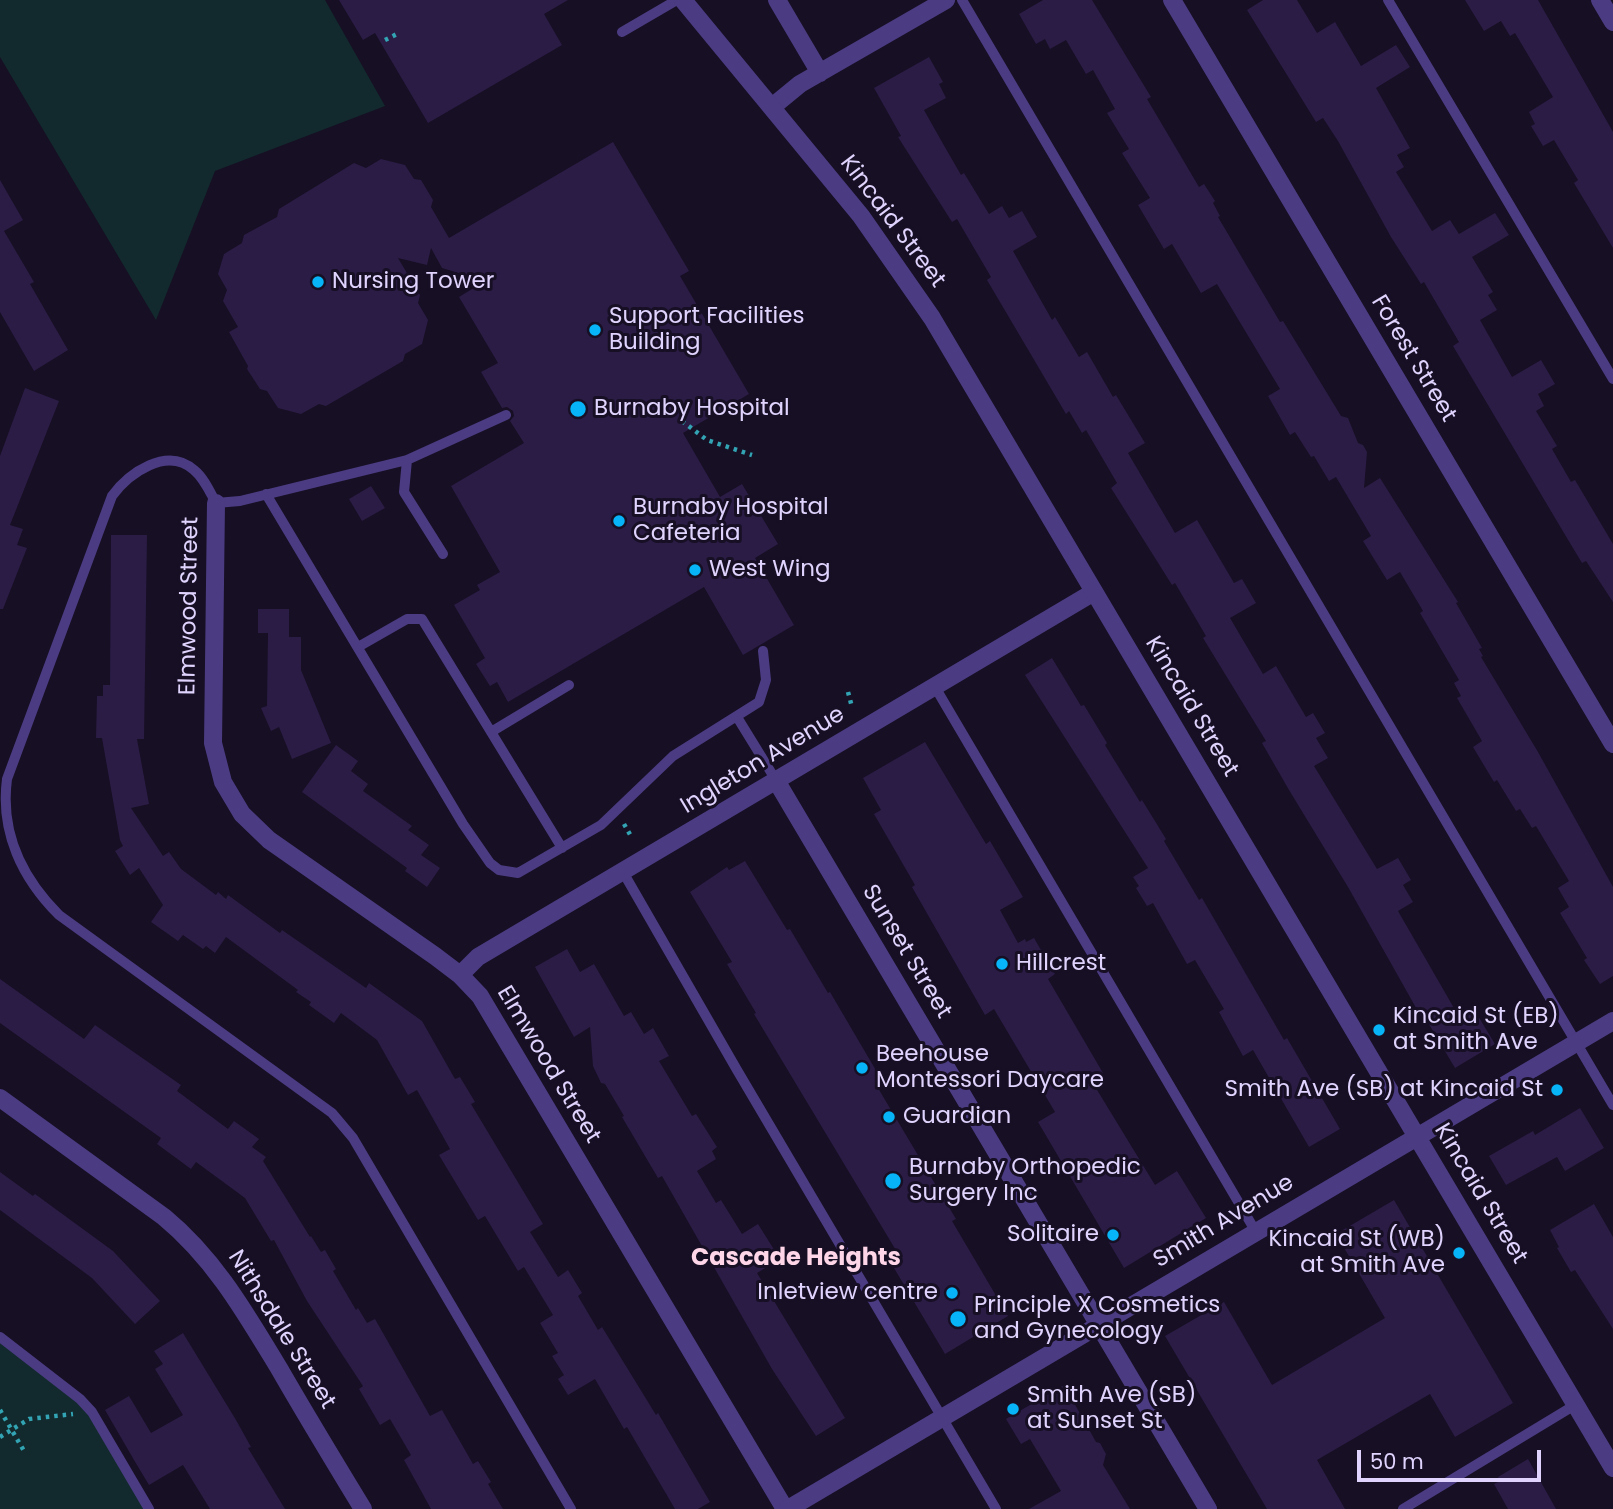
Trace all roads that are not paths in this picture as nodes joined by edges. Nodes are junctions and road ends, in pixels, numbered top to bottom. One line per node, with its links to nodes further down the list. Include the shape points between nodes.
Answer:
1 (677, 0): 10 (lane)
2 (683, 0): 12 (street, Kincaid Street)
3 (777, 0): 11 (street)
4 (946, 0): 11 (street)
5 (962, 0): 32 (lane)
6 (1172, 0): 26 (street, Forest Street)
7 (1388, 0): 13 (lane)
8 (1600, 0): 9 (street)
9 (1613, 22)
10 (622, 32)
11 (820, 72): 12 (street)
12 (772, 107): 19 (street, Kincaid Street, via 903,273)
13 (1613, 379)
14 (506, 415): 15 (lane)
15 (407, 460): 16 (lane); 18 (lane, via 404,492)
16 (266, 494): 17 (lane); 20 (lane)
17 (216, 503): 30 (street, Elmwood Street, via 213,743 223,782 242,814 269,840); 45 (lane, via 198,473 177,461 145,466 121,483 112,496 7,779 6,832 36,889 59,915 332,1113 360,1150)
18 (443, 554)
19 (1094, 592): 23 (street, Ingleton Avenue); 35 (street, Kincaid Street)
20 (358, 647): 25 (lane, via 407,619 422,620); 28 (lane, via 490,863 499,870 518,873)
21 (764, 651): 24 (lane, via 766,680 759,702)
22 (569, 685): 25 (lane)
23 (935, 687): 27 (street, Ingleton Avenue); 36 (lane)
24 (737, 717): 27 (lane); 28 (lane, via 673,756 601,825)
25 (491, 732): 28 (lane)
26 (1613, 744)
27 (777, 782): 29 (street, Ingleton Avenue); 37 (street, Sunset Street)
28 (562, 848)
29 (623, 872): 30 (street, Ingleton Avenue, via 478,957); 40 (lane)
30 (460, 975): 46 (street, Elmwood Street, via 480,996)
31 (1613, 1020): 32 (street, Smith Avenue)
32 (1576, 1043): 34 (lane); 35 (street, Smith Avenue)
33 (0, 1098): 44 (street, Nithsdale Street, via 183,1232 215,1268)
34 (1613, 1105)
35 (1417, 1137): 36 (street, Smith Avenue); 39 (street, Kincaid Street)
36 (1255, 1232): 37 (street, Smith Avenue)
37 (1099, 1325): 40 (street, Smith Avenue); 48 (street, Sunset Street)
38 (0, 1337): 43 (lane, via 92,1412)
39 (1576, 1405): 41 (street, Kincaid Street); 42 (lane)
40 (942, 1418): 46 (street, Smith Avenue); 47 (lane)
41 (1613, 1468)
42 (1419, 1505): 49 (lane)
43 (149, 1509)
44 (363, 1509)
45 (571, 1509)
46 (787, 1509)
47 (996, 1509)
48 (1208, 1509)
49 (1402, 1509)

